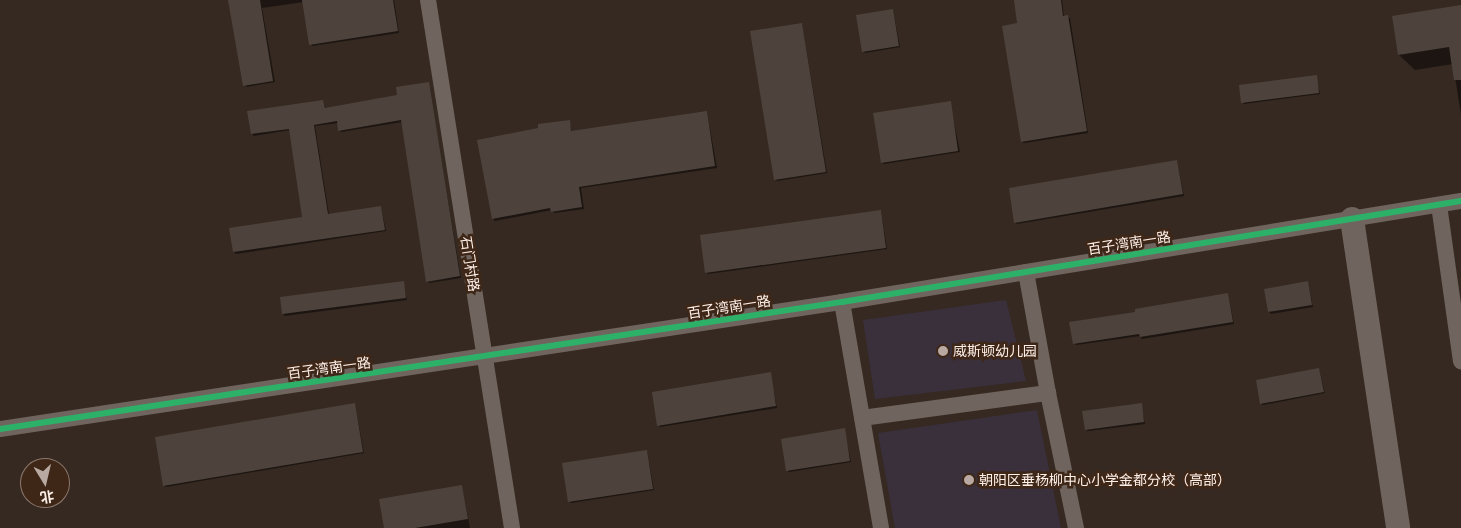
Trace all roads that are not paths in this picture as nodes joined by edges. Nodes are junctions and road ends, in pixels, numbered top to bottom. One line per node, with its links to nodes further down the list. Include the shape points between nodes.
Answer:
1 (428, 0): 7 (street, 石门村路)
2 (1461, 201): 3 (street, 百子湾南一路)
3 (1439, 204): 4 (street, 百子湾南一路); 8 (street)
4 (1352, 219): 5 (street, 百子湾南一路); 15 (street)
5 (1026, 272): 6 (street, 百子湾南一路); 9 (street)
6 (842, 302): 7 (street, 百子湾南一路); 10 (street)
7 (484, 357): 11 (street, 百子湾南一路); 12 (street, 石门村路)
8 (1461, 361)
9 (1048, 393): 10 (street); 14 (street)
10 (862, 418): 13 (street)
11 (0, 429)
12 (512, 528)
13 (881, 528)
14 (1076, 528)
15 (1398, 528)

